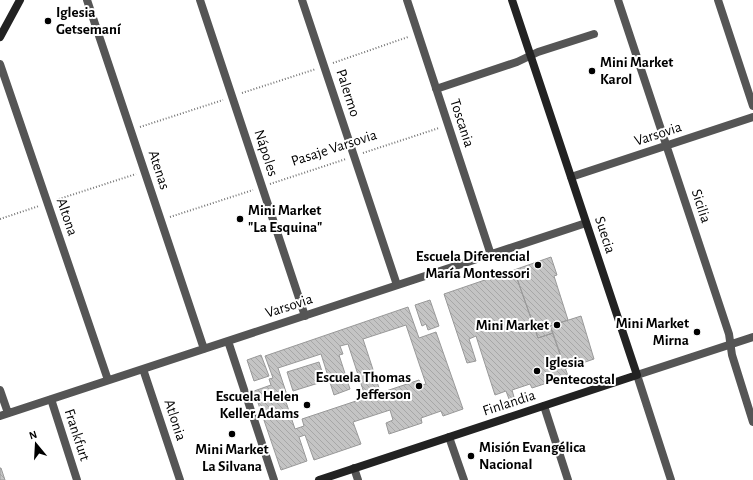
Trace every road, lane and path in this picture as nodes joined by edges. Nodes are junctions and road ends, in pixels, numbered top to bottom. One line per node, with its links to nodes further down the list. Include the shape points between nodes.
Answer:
1 (20, 0): 11 (street)
2 (87, 0): 20 (street, Atenas)
3 (200, 0): 16 (street, Nápoles)
4 (302, 0): 14 (street, Palermo)
5 (407, 0): 9 (street, Toscania)
6 (512, 0): 12 (street, Suecia)
7 (618, 0): 21 (street, Sicilia)
8 (718, 0): 17 (street)
9 (418, 34): 14 (path); 15 (street, Toscania)
10 (594, 34): 12 (street)
11 (0, 37)
12 (531, 56): 15 (street); 24 (street, Suecia)
13 (0, 64): 26 (street, Altona)
14 (324, 66): 16 (path); 22 (street, Palermo)
15 (436, 89): 19 (street, Toscania)
16 (232, 96): 20 (path); 25 (street, Nápoles)
17 (753, 106)
18 (753, 117): 21 (street, Varsovia)
19 (448, 125): 22 (path, Pasaje Varsovia); 30 (street, Toscania)
20 (131, 130): 23 (street, Atenas)
21 (666, 146): 24 (street, Varsovia); 35 (street, Sicilia, via 729,334)
22 (354, 156): 25 (path, Pasaje Varsovia); 31 (street, Palermo)
23 (144, 171): 26 (path); 28 (street, Atenas)
24 (571, 178): 29 (street, Suecia)
25 (262, 187): 28 (path, Pasaje Varsovia); 32 (street, Nápoles)
26 (48, 203): 27 (path); 39 (street, Altona)
27 (0, 219)
28 (161, 220): 36 (street, Atenas)
29 (586, 223): 30 (street, Varsovia); 38 (street, Suecia)
30 (491, 255): 31 (street, Varsovia)
31 (397, 285): 32 (street, Varsovia)
32 (305, 316): 34 (street, Varsovia)
33 (753, 337): 35 (street, Finlandia)
34 (228, 341): 36 (street, Varsovia); 49 (street)
35 (730, 345): 38 (street, Finlandia); 44 (street, Sicilia)
36 (204, 349): 37 (street, Varsovia)
37 (143, 369): 39 (street, Varsovia); 48 (street, Atlonia)
38 (637, 375): 42 (street, Finlandia); 54 (street, Suecia)
39 (108, 380): 41 (street, Varsovia)
40 (0, 390): 43 (street)
41 (51, 399): 43 (street, Varsovia); 47 (street, Frankfurt)
42 (544, 406): 45 (street, Finlandia); 53 (street)
43 (4, 414)
44 (753, 422)
45 (449, 437): 46 (street, Finlandia); 52 (street)
46 (354, 468): 50 (street, Finlandia); 51 (street)
47 (77, 480)
48 (180, 480)
49 (274, 480)
50 (319, 480)
51 (358, 480)
52 (464, 480)
53 (568, 480)
54 (671, 480)

